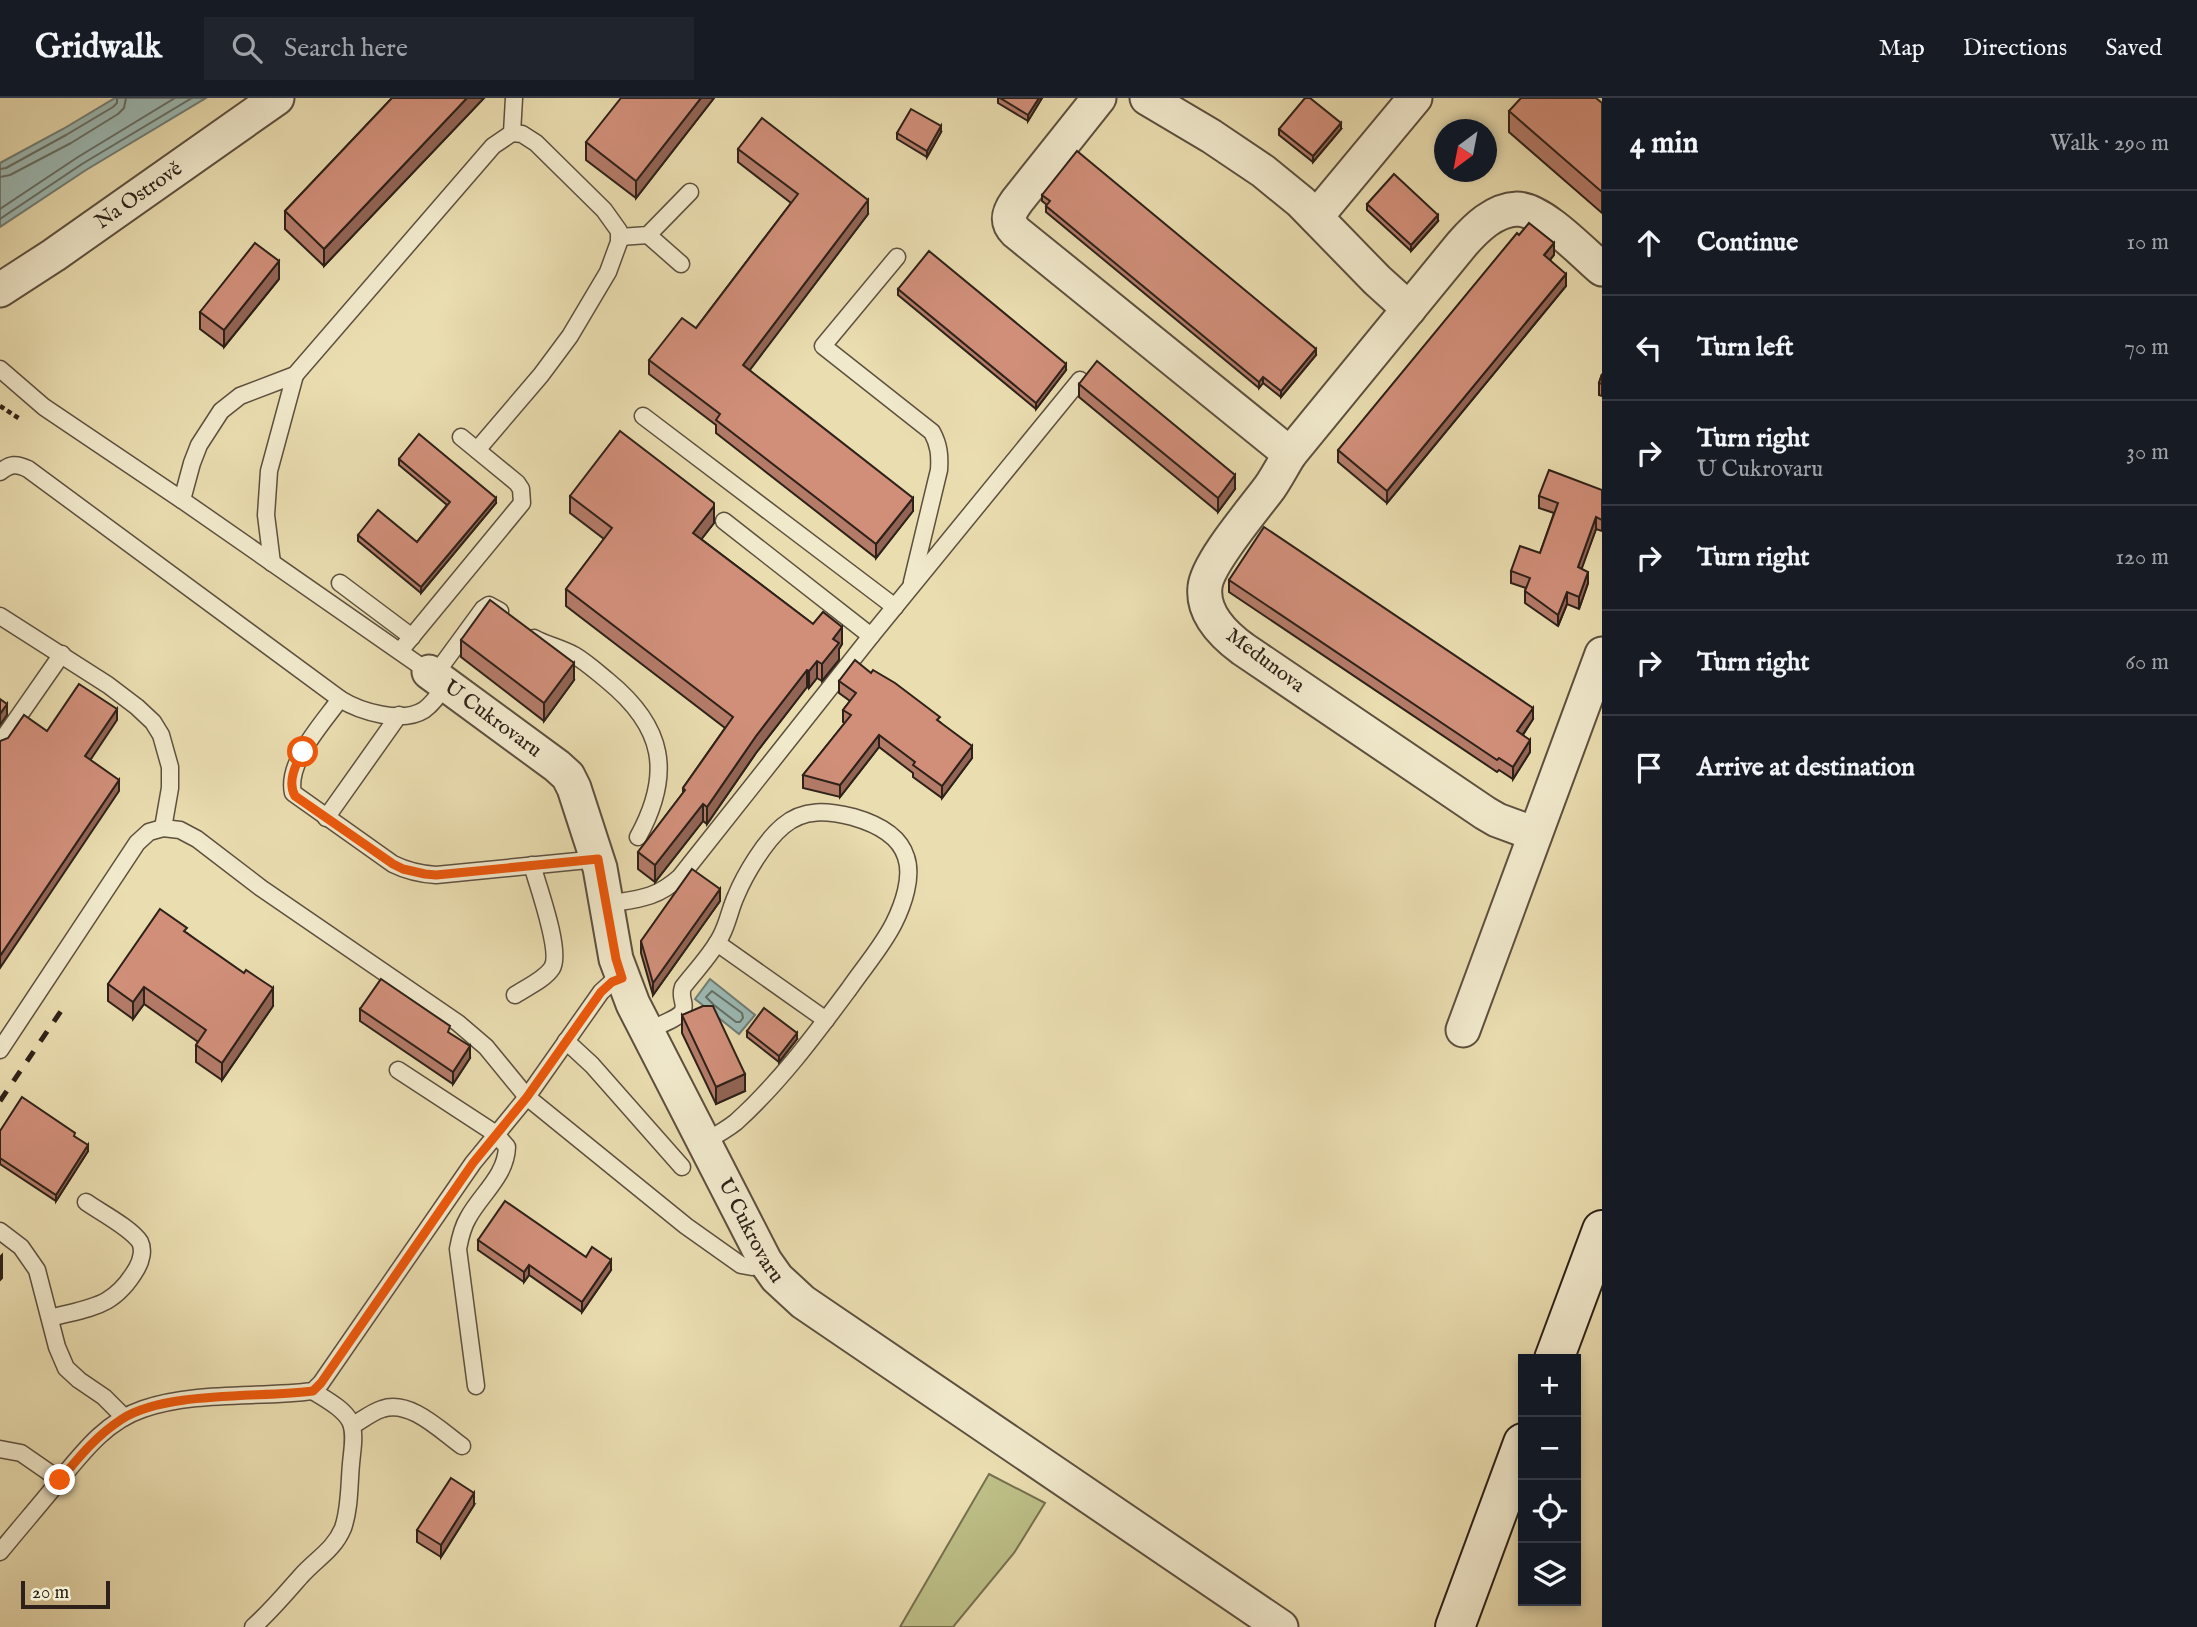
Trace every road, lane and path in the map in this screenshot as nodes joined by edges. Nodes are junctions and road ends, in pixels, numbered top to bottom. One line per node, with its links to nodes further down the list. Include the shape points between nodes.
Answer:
1 (277, 98): 14 (street, Na Ostrově)
2 (514, 98): 6 (lane)
3 (1099, 98): 22 (street, via 1017,201 1009,223)
4 (1147, 98): 8 (street, via 1247,159)
5 (1415, 98): 8 (street)
6 (512, 133): 10 (lane, via 536,143 604,210); 17 (lane, via 493,146)
7 (690, 192): 9 (lane)
8 (1316, 217): 15 (street)
9 (648, 235): 10 (lane); 12 (lane)
10 (620, 237): 21 (lane, via 608,272 570,336)
11 (897, 257): 28 (lane, via 823,346 932,432 937,442 939,470)
12 (681, 264)
13 (1602, 269): 15 (street, Medunova, via 1541,218 1520,209 1507,210 1474,231)
14 (0, 290)
15 (1409, 309): 22 (street, Medunova)
16 (0, 369): 24 (lane, via 44,407)
17 (295, 375): 24 (lane, via 240,396 220,411 191,463); 26 (lane, via 269,471 266,515)
18 (1080, 380): 28 (lane)
19 (643, 416): 29 (lane)
20 (461, 436): 21 (lane)
21 (477, 450): 32 (lane, via 522,489 522,503)
22 (1290, 454): 42 (street, Medunova, via 1210,570 1205,589 1215,620 1243,649 1485,813)
23 (0, 472): 37 (lane, via 14,464 27,469)
24 (182, 500): 26 (lane)
25 (724, 521): 31 (lane)
26 (272, 563): 33 (lane)
27 (341, 583): 32 (lane)
28 (910, 588): 29 (lane)
29 (895, 607): 31 (lane)
30 (0, 616): 34 (lane)
31 (871, 636): 46 (lane, via 680,877 658,894)
32 (412, 637): 33 (lane)
33 (400, 651): 36 (lane)
34 (62, 654): 39 (lane); 41 (lane, via 137,707 161,735 170,767)
35 (1602, 654): 42 (street)
36 (436, 677): 38 (lane, via 436,698 423,710); 43 (lane, via 486,607 580,659 626,697 656,746 659,780 653,806); 44 (street, U Cukrovaru, via 568,776)
37 (340, 699): 38 (lane, via 362,709); 40 (lane, via 299,759 291,782 295,796)
38 (399, 715): 40 (lane)
39 (0, 743)
40 (327, 818): 45 (lane, via 403,869 436,875)
41 (163, 828): 54 (lane, via 149,832 137,843); 56 (lane, via 197,839 458,1023 486,1047)
42 (1535, 834): 51 (street)
43 (638, 836)
44 (598, 859): 45 (lane); 46 (street, U Cukrovaru)
45 (532, 866): 49 (lane, via 555,960 549,972)
46 (607, 904): 48 (street, U Cukrovaru)
47 (717, 943): 50 (lane); 50 (lane, via 742,882 774,835 791,820 822,811 883,830 906,855 900,911); 52 (lane, via 684,987 680,1015)
48 (622, 978): 52 (street, U Cukrovaru); 53 (lane, via 601,992)
49 (516, 995)
50 (826, 1020): 58 (lane, via 771,1087 736,1122)
51 (1463, 1030)
52 (646, 1031): 58 (street, U Cukrovaru)
53 (566, 1041): 56 (lane); 59 (lane)
54 (0, 1050)
55 (398, 1070): 57 (lane)
56 (527, 1097): 57 (lane); 63 (lane, via 736,1262 750,1268)
57 (496, 1134): 66 (lane, via 507,1147 504,1167 469,1216 458,1249); 67 (lane)
58 (704, 1142): 63 (street, U Cukrovaru)
59 (682, 1167)
60 (86, 1202): 64 (lane, via 136,1237 142,1248 139,1263 116,1297)
61 (1602, 1230): 65 (main road)
62 (0, 1231): 64 (lane, via 31,1258)
63 (765, 1261): 76 (street, U Cukrovaru, via 803,1302)
64 (50, 1318): 68 (lane, via 66,1368)
65 (1556, 1354)
66 (476, 1386)
67 (313, 1391): 68 (lane, via 189,1400); 69 (lane, via 339,1409)
68 (124, 1417): 73 (lane, via 95,1440)
69 (352, 1426): 70 (lane, via 380,1410 400,1408 419,1415); 75 (lane, via 347,1513 338,1537)
70 (462, 1446)
71 (0, 1449): 73 (lane, via 21,1453)
72 (1518, 1457): 77 (main road)
73 (60, 1480): 74 (lane)
74 (0, 1552)
75 (253, 1627)
76 (1281, 1627)
77 (1455, 1627)

